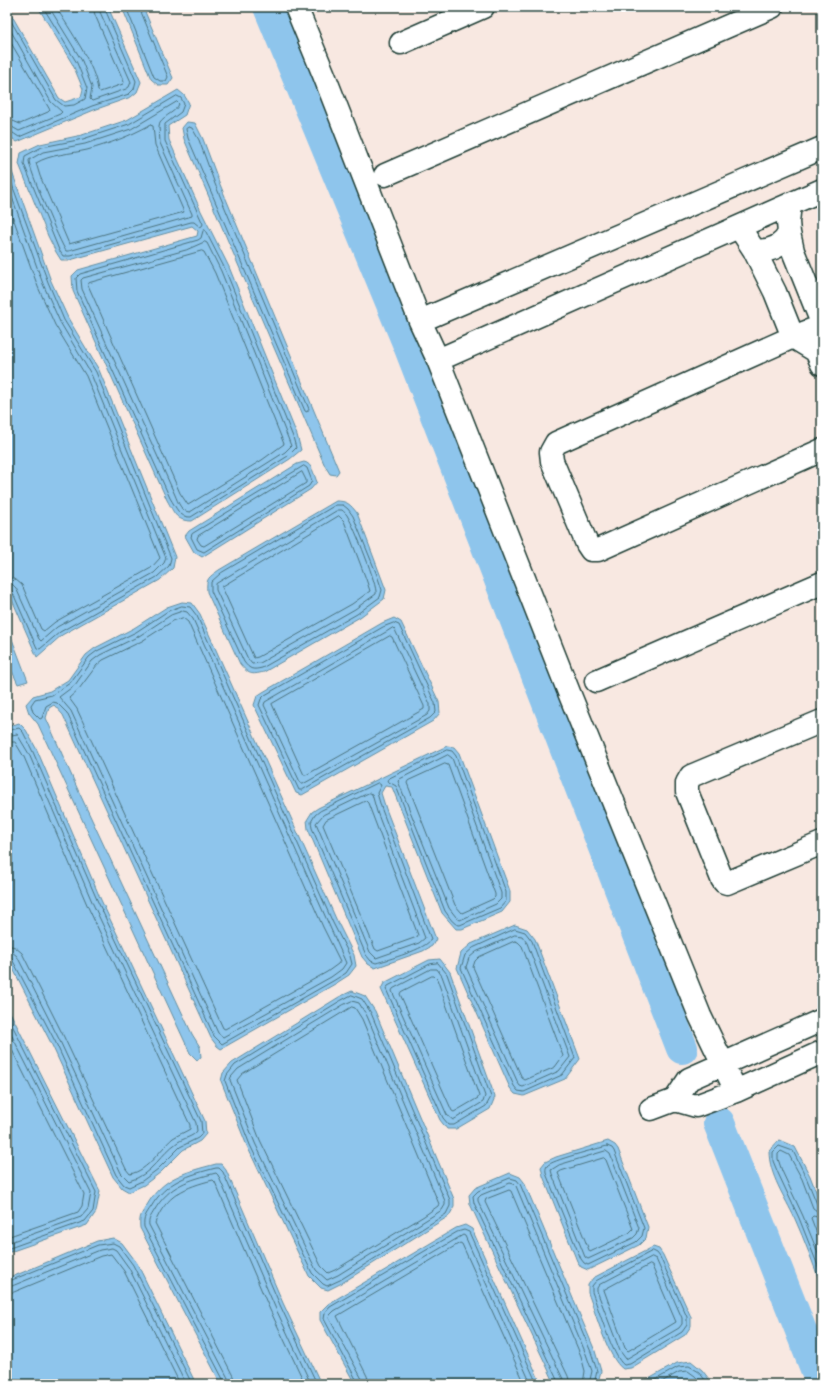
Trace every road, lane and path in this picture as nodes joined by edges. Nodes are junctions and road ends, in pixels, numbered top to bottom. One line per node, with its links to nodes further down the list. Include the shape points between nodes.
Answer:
1 (296, 7): 12 (street)
2 (483, 7): 4 (street)
3 (772, 7): 6 (street)
4 (400, 43)
5 (822, 148): 12 (street)
6 (385, 175)
7 (822, 190): 8 (street)
8 (790, 204): 9 (street); 10 (street)
9 (739, 227): 11 (street); 18 (street)
10 (789, 234): 11 (street, via 776,248); 13 (street, via 793,251)
11 (754, 250): 16 (street)
12 (420, 321): 18 (street)
13 (822, 323)
14 (822, 326): 16 (street)
15 (822, 330): 17 (street)
16 (793, 337): 17 (street); 19 (street, via 556,443 551,452 552,461 587,544 591,550 598,550)
17 (819, 357)
18 (438, 360): 26 (street, via 573,702 691,994)
19 (822, 450)
20 (822, 583): 21 (street)
21 (596, 681)
22 (822, 721): 23 (street, via 691,776 687,782 688,792 724,882 727,883)
23 (822, 843)
24 (822, 1020): 26 (street)
25 (822, 1052): 27 (street)
26 (722, 1064): 27 (street); 28 (street, via 690,1079)
27 (736, 1091): 28 (street, via 696,1106)
28 (676, 1100): 29 (street)
29 (652, 1109)

